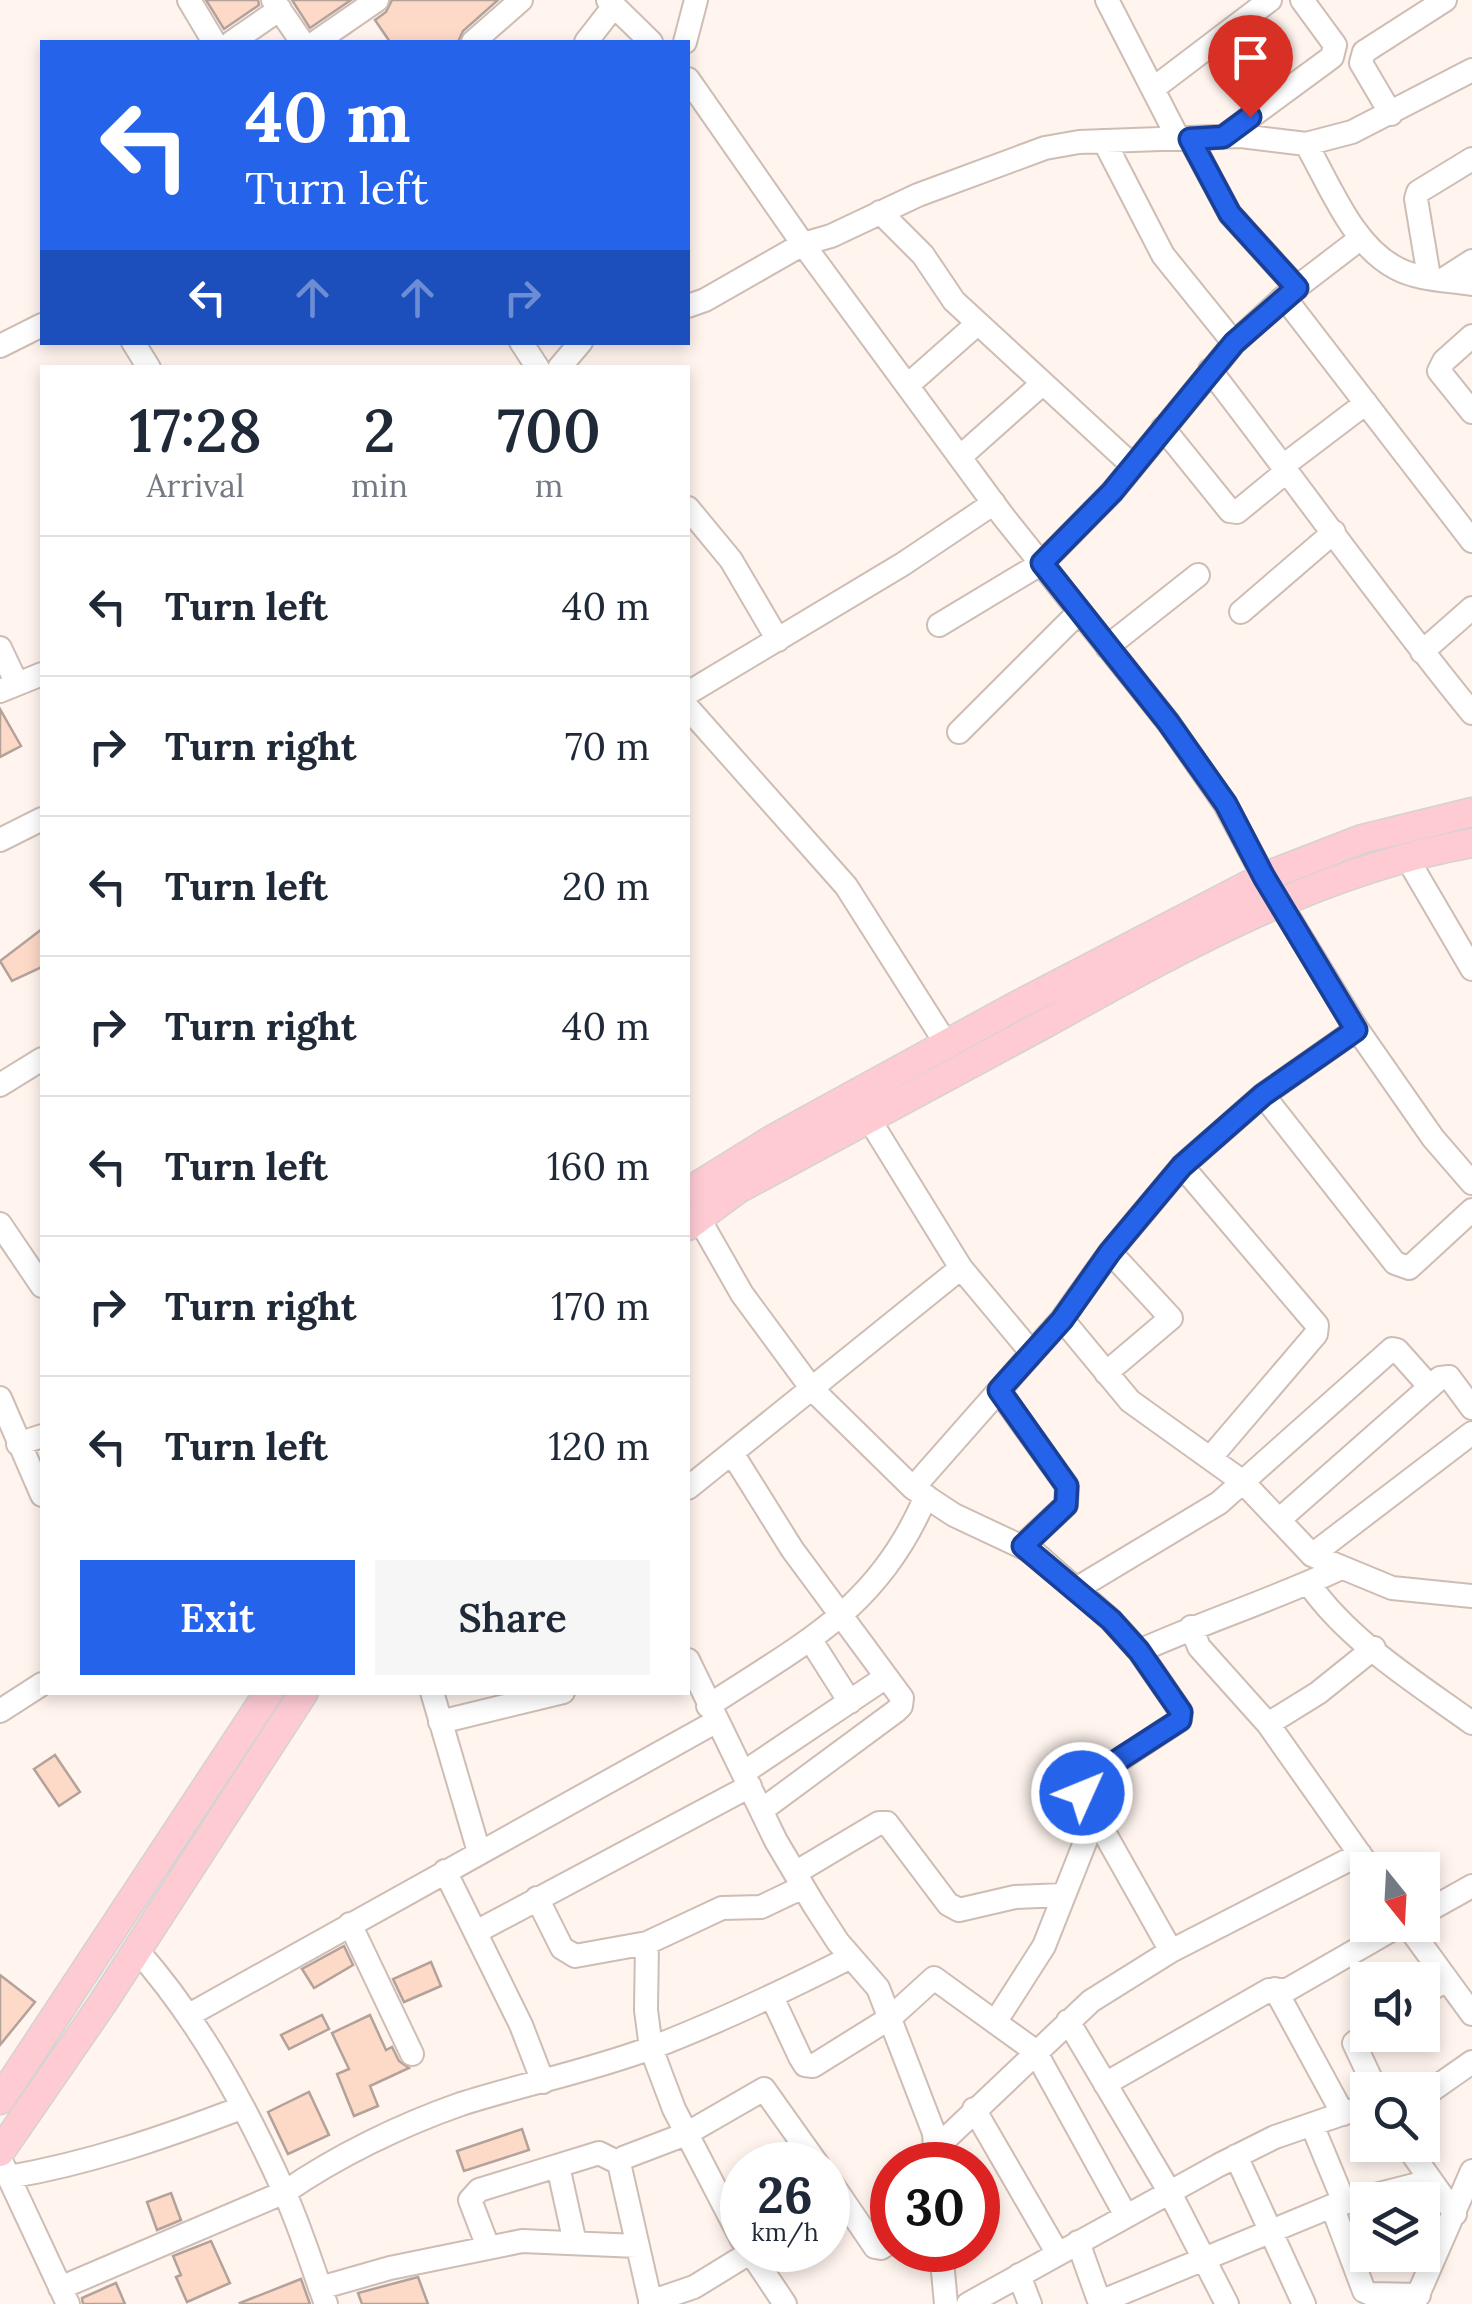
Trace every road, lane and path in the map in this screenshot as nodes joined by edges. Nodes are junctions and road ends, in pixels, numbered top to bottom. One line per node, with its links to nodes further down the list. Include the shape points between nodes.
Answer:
1 (190, 0): 11 (street)
2 (377, 0): 14 (street)
3 (521, 0): 15 (street)
4 (696, 0): 18 (street)
5 (1270, 0): 21 (street)
6 (1302, 0): 23 (street, via 1336,45 1332,58)
7 (1445, 0): 22 (street, via 1364,52 1361,62)
8 (611, 3): 16 (street); 17 (street)
9 (276, 4): 12 (street); 13 (street)
10 (1115, 4): 21 (street)
11 (213, 40)
12 (234, 40)
13 (301, 40)
14 (319, 40)
15 (475, 40)
16 (587, 40)
17 (649, 40)
18 (685, 40)
19 (1472, 70): 22 (street)
20 (690, 82): 30 (street)
21 (1154, 88): 24 (street)
22 (1391, 114): 26 (street)
23 (1223, 137): 24 (street); 26 (street)
24 (1184, 138): 25 (street); 34 (street, via 1230,214)
25 (1104, 142): 28 (street, via 1045,148); 39 (street, via 1163,255)
26 (1306, 144): 29 (street)
27 (1472, 159): 32 (street, via 1418,192)
28 (880, 212): 30 (street); 36 (street)
29 (1361, 238): 32 (street, via 1396,268); 34 (street)
30 (803, 244): 35 (street); 45 (street)
31 (1472, 261): 32 (street)
32 (1436, 278): 33 (street)
33 (1472, 284)
34 (1290, 292): 39 (street); 46 (street)
35 (690, 305)
36 (977, 324): 44 (street); 45 (street)
37 (40, 325): 41 (street)
38 (1472, 336): 47 (street, via 1439,371)
39 (1234, 343): 43 (street)
40 (578, 345): 42 (street)
41 (0, 346)
42 (562, 365)
43 (1210, 370): 48 (street); 51 (street)
44 (1042, 384): 49 (street); 50 (street)
45 (908, 385): 49 (street)
46 (1366, 403): 51 (street); 55 (street)
47 (1472, 412)
48 (1164, 428): 50 (street); 51 (street, via 1230,511 1238,512)
49 (960, 456): 52 (street)
50 (1133, 466): 56 (street)
51 (1285, 468): 54 (street)
52 (994, 503): 56 (street); 62 (street)
53 (690, 510): 62 (street, via 731,560)
54 (1334, 532): 60 (street); 65 (street)
55 (1472, 542)
56 (1042, 563): 59 (street); 61 (street)
57 (1198, 576): 63 (street)
58 (1472, 608): 65 (street)
59 (1080, 612): 63 (street); 71 (street)
60 (1241, 612)
61 (939, 625)
62 (778, 640): 68 (street)
63 (1107, 647): 77 (street, via 1226,804)
64 (0, 648): 67 (street)
65 (1422, 652): 70 (street)
66 (40, 675): 67 (street)
67 (9, 688)
68 (690, 692)
69 (690, 710): 81 (street, via 846,886)
70 (1472, 713)
71 (959, 732)
72 (1472, 812): 77 (main road, via 1362,838)
73 (40, 820): 74 (street)
74 (0, 840)
75 (1472, 843): 76 (main road)
76 (1407, 858): 78 (main road); 79 (street)
77 (1264, 877): 78 (street); 81 (main road)
78 (1279, 902): 80 (street); 85 (main road)
79 (1472, 970)
80 (1356, 1030): 84 (street); 87 (street)
81 (947, 1045): 88 (main road, via 775,1138)
82 (40, 1060): 83 (street)
83 (0, 1085)
84 (1263, 1095): 86 (street); 89 (street, via 1402,1268 1410,1268)
85 (870, 1119): 88 (main road, via 738,1189); 92 (street)
86 (1182, 1166): 91 (street); 106 (street, via 1317,1324 1316,1334)
87 (1472, 1183)
88 (690, 1204): 98 (street, via 742,1294)
89 (1472, 1210)
90 (0, 1224): 93 (street)
91 (1110, 1252): 94 (street); 96 (street, via 1170,1318)
92 (962, 1268): 95 (street); 98 (street)
93 (40, 1283)
94 (1062, 1320): 95 (street); 96 (street)
95 (1032, 1354): 99 (street)
96 (1106, 1373): 106 (street, via 1153,1420)
97 (1430, 1388): 101 (street, via 1450,1377); 107 (street, via 1392,1349); 111 (street)
98 (812, 1389): 105 (street); 110 (street)
99 (999, 1390): 110 (street); 112 (street, via 1067,1486 1066,1505)
100 (0, 1398): 104 (street)
101 (1472, 1408)
102 (1472, 1433): 113 (street)
103 (40, 1437): 104 (street)
104 (18, 1444): 109 (street)
105 (732, 1453): 108 (street); 118 (street)
106 (1212, 1457): 107 (street)
107 (1243, 1482): 111 (street); 116 (street, via 1186,1525)
108 (690, 1486)
109 (40, 1491)
110 (920, 1492): 112 (street); 118 (street, via 917,1518 879,1578)
111 (1280, 1520): 113 (street)
112 (1023, 1546): 116 (street)
113 (1312, 1555): 114 (street)
114 (1342, 1568): 115 (street); 117 (street, via 1392,1588)
115 (1309, 1584): 119 (street); 121 (street, via 1326,1608)
116 (1076, 1589): 122 (street)
117 (1471, 1597)
118 (842, 1617): 120 (street); 124 (street)
119 (1191, 1627): 122 (street); 135 (street, via 1209,1660)
120 (810, 1639): 130 (street); 132 (street)
121 (1374, 1648): 134 (street); 135 (street)
122 (1139, 1651): 138 (street, via 1182,1717 1084,1782 1082,1793)
123 (690, 1664): 132 (street)
124 (886, 1677): 130 (street); 137 (street, via 901,1706)
125 (40, 1685): 131 (street)
126 (267, 1695): 172 (main road)
127 (302, 1695): 153 (main road)
128 (433, 1695): 133 (street)
129 (551, 1695): 133 (street)
130 (850, 1702): 136 (street)
131 (0, 1711)
132 (712, 1714): 136 (street); 139 (street)
133 (440, 1722): 139 (street)
134 (1472, 1723)
135 (1268, 1724): 140 (street)
136 (746, 1780): 137 (street); 146 (street)
137 (762, 1810): 143 (street)
138 (1095, 1816): 145 (street); 154 (street)
139 (479, 1852): 142 (street)
140 (1359, 1852)
141 (1350, 1869): 154 (street)
142 (445, 1871): 148 (street); 149 (street)
143 (799, 1880): 145 (street, via 887,1823 959,1910); 152 (street, via 761,1907 722,1908); 155 (street)
144 (1472, 1886): 147 (street)
145 (1062, 1895): 163 (street, via 1044,1946)
146 (537, 1898): 149 (street); 152 (street, via 562,1948 575,1956)
147 (1440, 1904)
148 (350, 1924): 161 (street); 167 (street)
149 (476, 1932): 169 (street)
150 (1373, 1942): 158 (street, via 1287,1990)
151 (1417, 1942): 156 (street)
152 (647, 1943): 165 (street)
153 (136, 1950): 161 (street); 183 (main road)
154 (1171, 1952): 164 (street)
155 (851, 1957): 159 (street); 162 (street, via 878,1988)
156 (1446, 1980): 157 (street); 160 (street)
157 (1440, 1984)
158 (1275, 1989): 170 (street); 176 (street)
159 (772, 1997): 162 (street, via 800,2058 814,2066); 165 (street)
160 (1472, 2014)
161 (190, 2015): 173 (street)
162 (890, 2018): 163 (street, via 934,1978); 180 (street)
163 (996, 2021): 166 (street)
164 (1068, 2021): 166 (street); 170 (street)
165 (651, 2048): 169 (street); 178 (street)
166 (1035, 2051): 174 (street); 194 (street)
167 (412, 2054)
168 (1472, 2062): 171 (street)
169 (543, 2082): 190 (street, via 404,2128)
170 (1105, 2084): 189 (street)
171 (1440, 2084)
172 (0, 2100)
173 (242, 2108): 183 (street, via 83,2162); 190 (street)
174 (974, 2109): 181 (street); 203 (street)
175 (1350, 2111): 176 (street)
176 (1343, 2114): 177 (street)
177 (1312, 2124): 182 (street); 192 (street)
178 (686, 2134): 179 (street, via 766,2089); 185 (street); 191 (street)
179 (802, 2142)
180 (935, 2142)
181 (948, 2142)
182 (1236, 2156): 189 (street); 196 (street)
183 (3, 2162): 211 (street)
184 (1417, 2162): 188 (street)
185 (620, 2163): 186 (street, via 599,2154); 201 (street)
186 (558, 2166): 200 (street); 202 (street, via 472,2194)
187 (1472, 2171): 195 (street)
188 (1430, 2181): 192 (street); 195 (street)
189 (1169, 2191): 194 (street); 204 (street)
190 (285, 2192): 211 (street); 212 (street)
191 (720, 2197)
192 (1338, 2204): 196 (street); 197 (street)
193 (850, 2211): 199 (street)
194 (1125, 2214): 203 (street)
195 (1454, 2214): 198 (street)
196 (1272, 2229): 204 (street); 221 (street)
197 (1350, 2233)
198 (1440, 2233)
199 (870, 2240)
200 (575, 2243): 201 (street); 202 (street)
201 (637, 2246): 215 (street)
202 (488, 2247): 212 (street, via 390,2268)
203 (1068, 2248): 210 (street); 213 (street, via 1101,2300)
204 (1205, 2258): 213 (street); 220 (street)
205 (720, 2268): 215 (street, via 694,2287)
206 (764, 2272): 216 (street)
207 (943, 2272): 217 (street)
208 (1362, 2272): 214 (street, via 1364,2291)
209 (1425, 2272): 214 (street)
210 (1019, 2275): 218 (street); 219 (street)
211 (64, 2296)
212 (323, 2296)
213 (1141, 2296)
214 (1417, 2299)
215 (651, 2303)
216 (785, 2304)
217 (946, 2304)
218 (968, 2304)
219 (1030, 2304)
220 (1227, 2304)
221 (1304, 2304)

